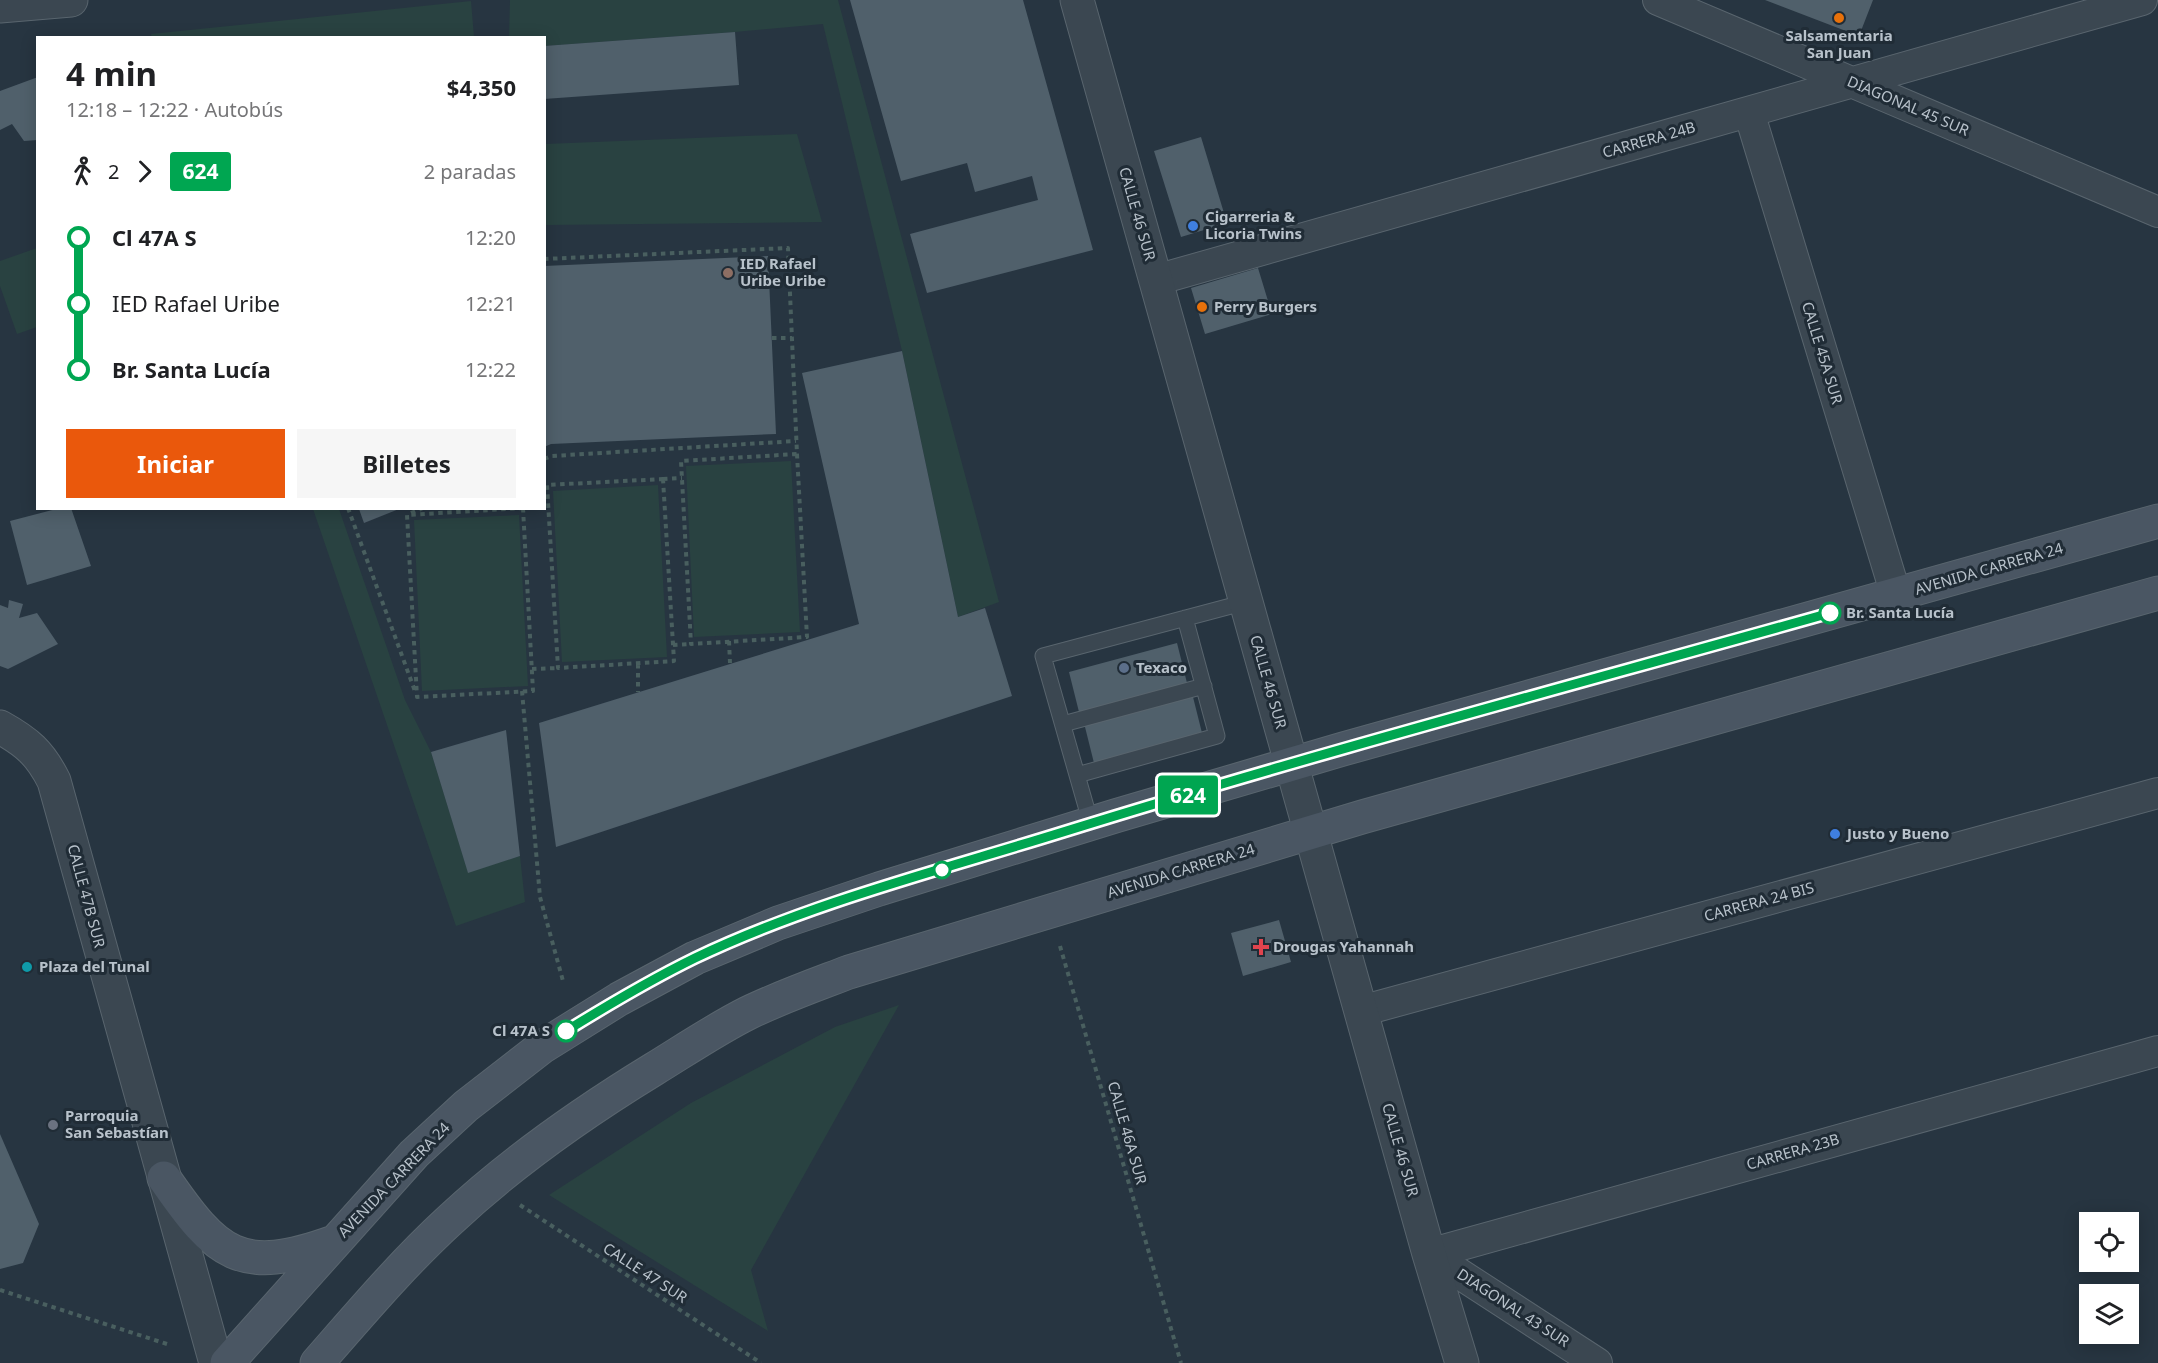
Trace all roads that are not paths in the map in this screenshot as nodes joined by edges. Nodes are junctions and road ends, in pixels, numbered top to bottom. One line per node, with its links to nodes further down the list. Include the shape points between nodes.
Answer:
1 (71, 0): 5 (street)
2 (1077, 0): 9 (street, CALLE 46 SUR)
3 (1658, 0): 6 (street, DIAGONAL 45 SUR)
4 (2142, 0): 6 (street, CARRERA 24B)
5 (0, 6)
6 (1852, 82): 7 (street, CARRERA 24B); 8 (street, DIAGONAL 45 SUR)
7 (1749, 112): 9 (street, CARRERA 24B); 12 (street, CALLE 45A SUR)
8 (2158, 212)
9 (1156, 280): 13 (street, CALLE 46 SUR)
10 (2158, 521): 12 (main road, AVENIDA CARRERA 24)
11 (2158, 593): 22 (main road, AVENIDA CARRERA 24)
12 (1896, 595): 18 (main road, AVENIDA CARRERA 24)
13 (1246, 602): 14 (lane); 18 (street, CALLE 46 SUR)
14 (1185, 618): 15 (lane); 16 (lane, via 1043,656)
15 (1204, 686): 16 (lane); 19 (lane, via 1217,736)
16 (1063, 724): 19 (lane)
17 (0, 727): 25 (street, CALLE 47B SUR, via 31,746 45,763 60,798)
18 (1291, 764): 21 (main road, AVENIDA CARRERA 24); 22 (street, CALLE 46 SUR)
19 (1077, 774): 21 (lane)
20 (2158, 792): 23 (street, CARRERA 24 BIS)
21 (1091, 824): 26 (main road, AVENIDA CARRERA 24, via 778,923 695,958 619,999 542,1047 466,1106 414,1154)
22 (1310, 832): 23 (street, CALLE 46 SUR); 30 (main road, AVENIDA CARRERA 24, via 849,972 747,1014 616,1092 489,1185 406,1263)
23 (1361, 1011): 27 (street, CALLE 46 SUR)
24 (2158, 1051): 27 (street, CARRERA 23B)
25 (164, 1178): 26 (main road, via 203,1230 235,1253 275,1258); 28 (street, CALLE 47B SUR)
26 (334, 1242): 29 (main road, AVENIDA CARRERA 24)
27 (1429, 1254): 31 (street, CALLE 46 SUR); 32 (street, DIAGONAL 43 SUR)
28 (216, 1363)
29 (227, 1363)
30 (317, 1363)
31 (1462, 1363)
32 (1597, 1363)

